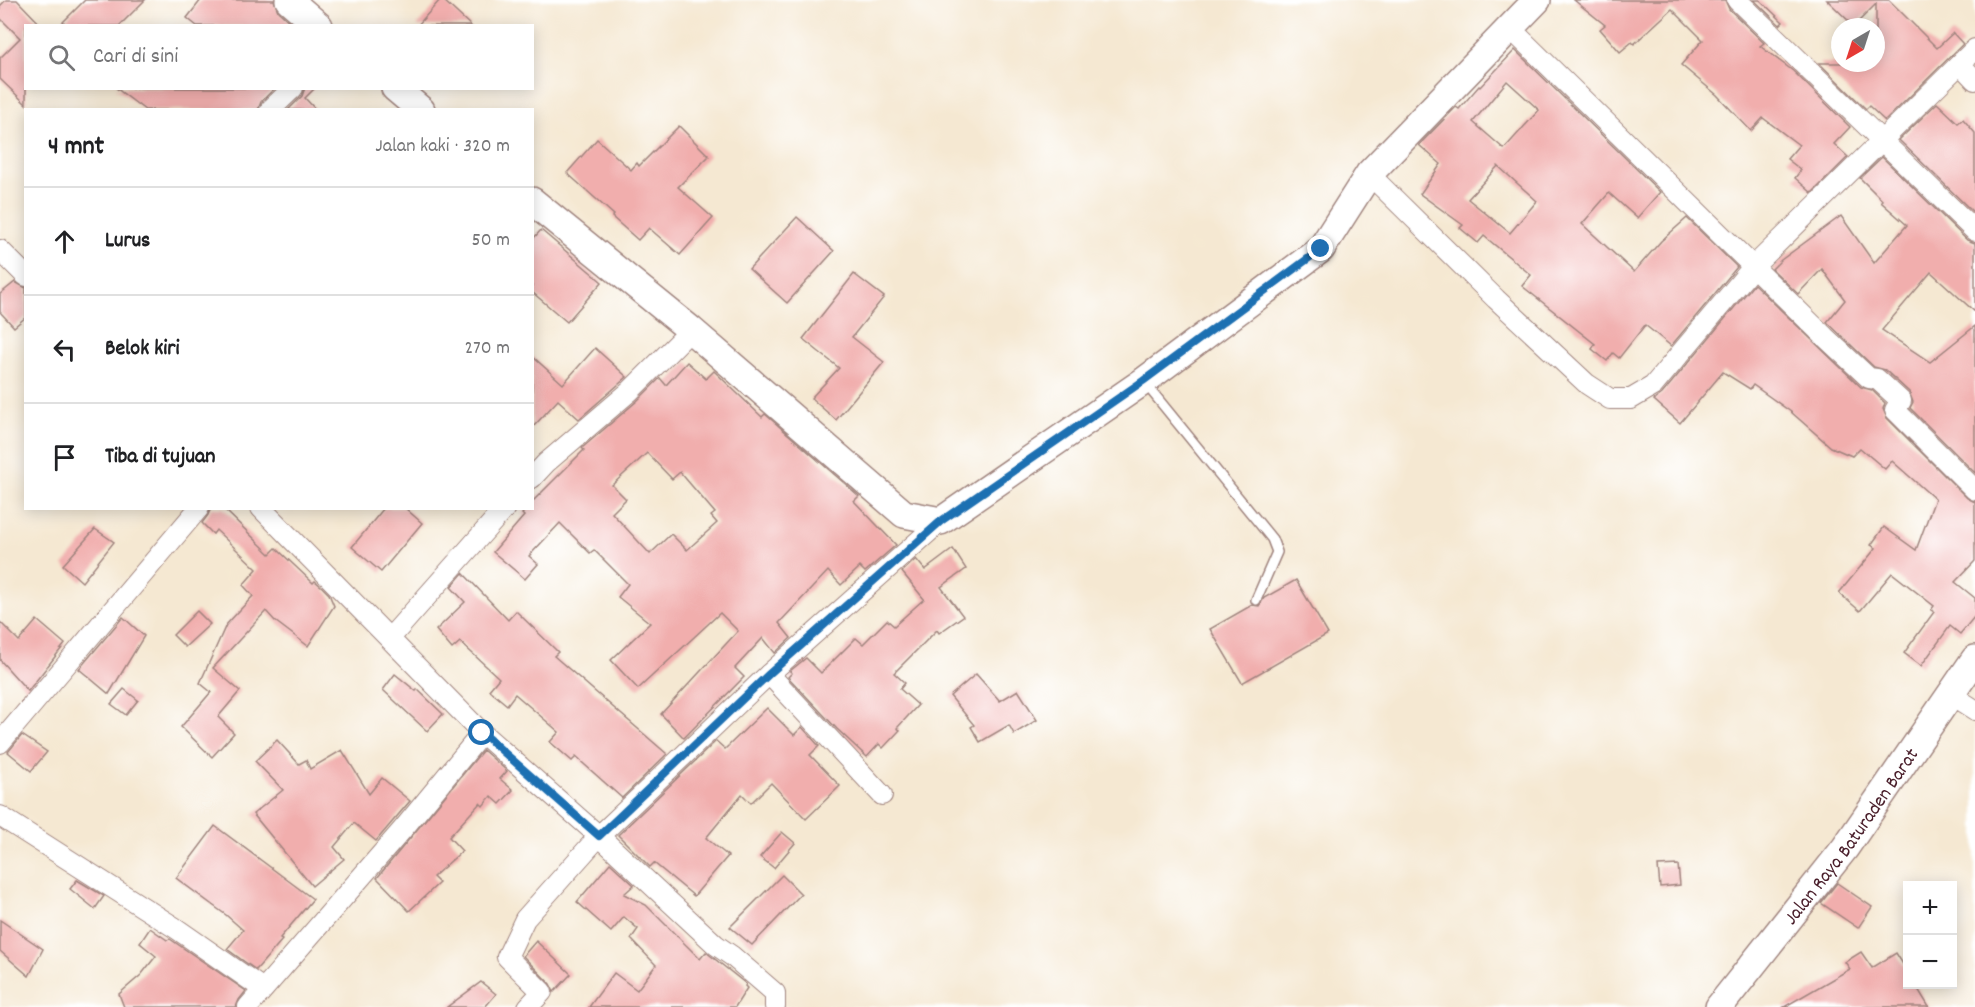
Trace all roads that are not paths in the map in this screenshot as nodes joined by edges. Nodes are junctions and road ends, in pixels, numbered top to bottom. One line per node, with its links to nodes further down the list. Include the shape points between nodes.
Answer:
1 (289, 0): 4 (street)
2 (1537, 0): 5 (street)
3 (1737, 0): 13 (street)
4 (317, 24)
5 (1509, 27): 14 (street); 18 (street)
6 (1975, 49): 7 (street)
7 (1960, 64): 8 (street); 13 (street)
8 (1975, 80)
9 (291, 90): 11 (street)
10 (397, 90): 12 (street)
11 (272, 108)
12 (419, 108)
13 (1882, 141): 16 (street); 18 (street)
14 (1369, 174): 18 (street, via 1587,384 1610,399 1631,399 1653,386); 21 (street, via 1321,249)
15 (534, 203): 20 (street)
16 (1975, 231)
17 (0, 250): 19 (street)
18 (1753, 267): 23 (street, via 1869,378 1877,379 1901,401 1895,410)
19 (24, 274)
20 (691, 330): 22 (street, via 629,392); 27 (street, via 904,514)
21 (1143, 381): 27 (street); 28 (lane, via 1272,539 1277,552)
22 (534, 476)
23 (1975, 490)
24 (197, 510): 35 (street)
25 (263, 510): 29 (street)
26 (503, 510): 29 (street)
27 (941, 521): 31 (street)
28 (1256, 600)
29 (390, 638): 34 (street)
30 (1975, 658): 32 (street, Jalan Raya Baturaden Barat)
31 (769, 674): 36 (street); 38 (street)
32 (1950, 694): 33 (street); 43 (street, Jalan Raya Baturaden Barat, via 1845,848)
33 (1975, 710)
34 (482, 733): 38 (street); 39 (street)
35 (0, 743)
36 (882, 795)
37 (2, 822): 39 (street, via 177,929)
38 (599, 836): 41 (street, via 525,919 507,957 542,993); 42 (street, via 716,945 775,993)
39 (263, 989): 40 (street)
40 (248, 1007)
41 (528, 1007)
42 (775, 1007)
43 (1719, 1007)

